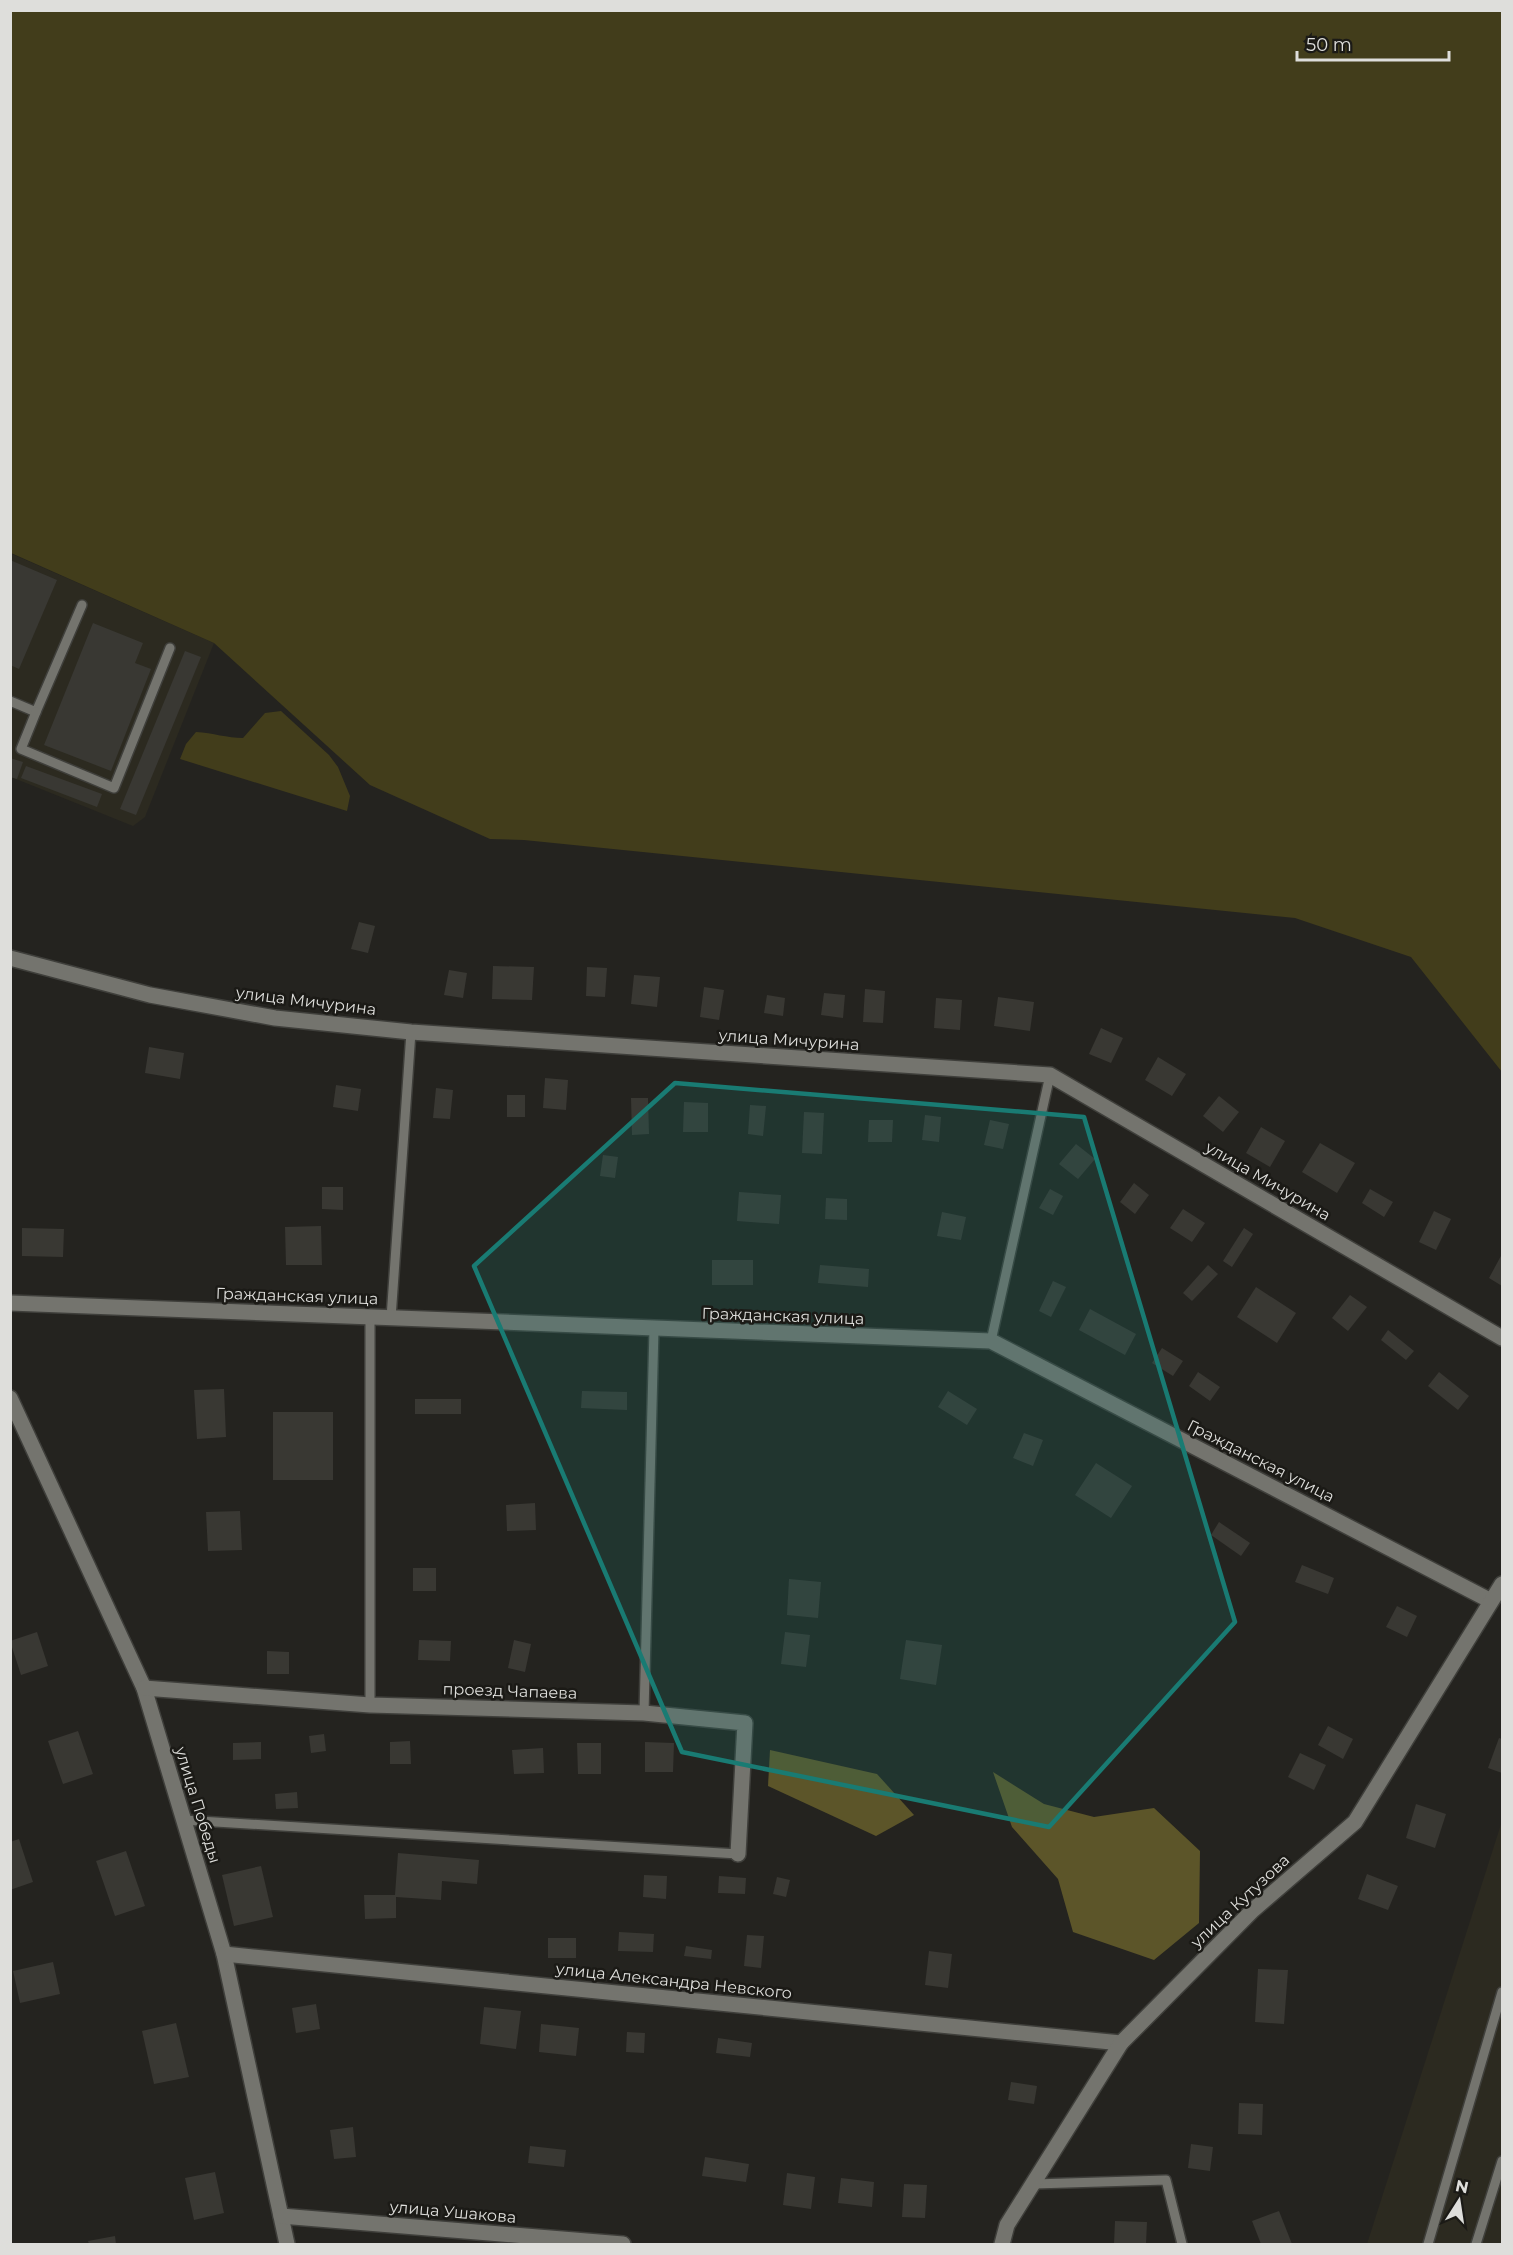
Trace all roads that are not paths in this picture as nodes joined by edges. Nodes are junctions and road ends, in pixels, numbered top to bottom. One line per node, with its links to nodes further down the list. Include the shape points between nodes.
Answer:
1 (82, 605): 4 (lane)
2 (170, 648): 4 (lane, via 114,788 21,748)
3 (10, 701): 4 (lane)
4 (36, 712)
5 (10, 958): 6 (street, улица Мичурина, via 150,995 275,1018)
6 (411, 1032): 7 (street, улица Мичурина); 10 (lane)
7 (1050, 1076): 12 (street, улица Мичурина); 13 (lane)
8 (10, 1303): 9 (street, Гражданская улица)
9 (370, 1317): 10 (street, Гражданская улица); 18 (lane)
10 (392, 1318): 11 (street, Гражданская улица)
11 (654, 1329): 13 (street, Гражданская улица); 19 (lane)
12 (1503, 1338)
13 (991, 1341): 16 (street, Гражданская улица)
14 (10, 1398): 17 (street, улица Победы)
15 (1503, 1584): 16 (street, улица Кутузова)
16 (1491, 1601): 24 (street, улица Кутузова, via 1355,1822 1253,1910)
17 (144, 1688): 18 (street, проезд Чапаева); 20 (street, улица Победы)
18 (370, 1705): 19 (street, проезд Чапаева)
19 (644, 1713): 21 (street, проезд Чапаева, via 745,1723)
20 (183, 1820): 21 (lane); 22 (street, улица Победы)
21 (738, 1854)
22 (224, 1954): 24 (street, улица Александра Невского); 27 (street, улица Победы)
23 (1503, 1992): 32 (lane)
24 (1121, 2043): 26 (street, улица Кутузова)
25 (1503, 2161): 33 (lane)
26 (1034, 2184): 30 (street, улица Кутузова, via 1007,2225); 31 (lane, via 1166,2180)
27 (281, 2216): 28 (street, улица Победы); 29 (street, улица Ушакова)
28 (287, 2244)
29 (623, 2244)
30 (1002, 2244)
31 (1182, 2244)
32 (1428, 2244)
33 (1476, 2244)

